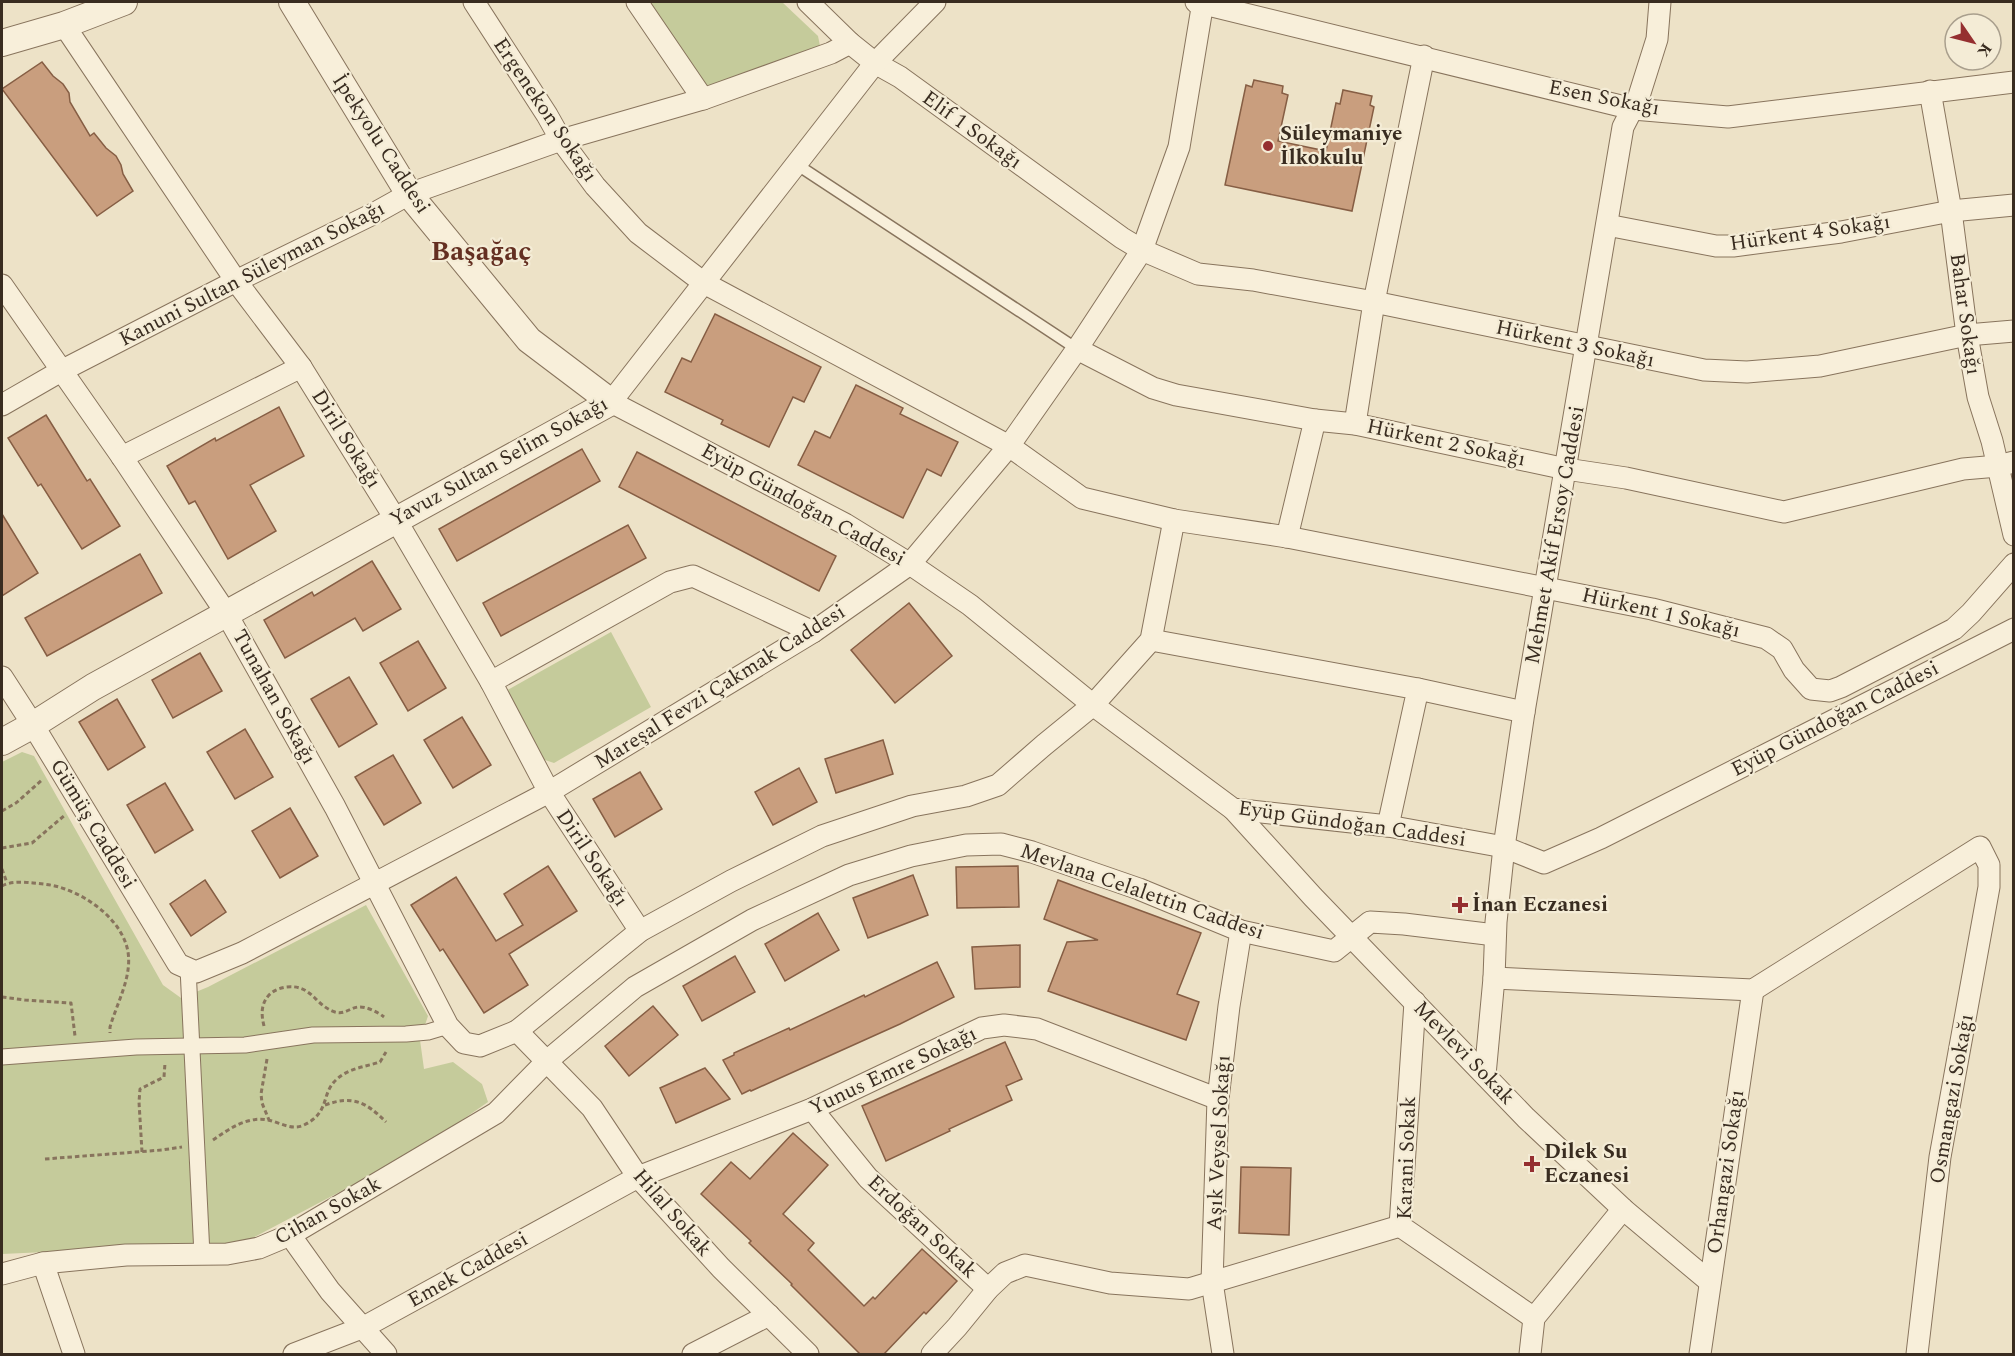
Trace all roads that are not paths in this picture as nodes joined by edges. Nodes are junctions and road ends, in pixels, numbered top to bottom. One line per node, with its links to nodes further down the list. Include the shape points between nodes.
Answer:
1 (124, 2): 9 (street)
2 (292, 2): 20 (street, İpekyolu Caddesi)
3 (474, 2): 18 (street, Ergenekon Sokağı)
4 (637, 2): 16 (street)
5 (808, 2): 11 (street, Elif 1 Sokağı)
6 (935, 2): 13 (street, Yavuz Sultan Selim Sokağı)
7 (1201, 2): 12 (street, Esen Sokağı); 24 (street, Mareşal Fevzi Çakmak Caddesi, via 1179,147)
8 (1660, 2): 17 (street, Mehmet Akif Ersoy Caddesi, via 1657,39)
9 (64, 25): 10 (street); 25 (street, Diril Sokağı)
10 (2, 43)
11 (850, 43): 13 (street, Elif 1 Sokağı); 16 (street, Kanuni Sultan Süleyman Sokağı)
12 (1424, 56): 17 (street, Esen Sokağı); 28 (street)
13 (875, 63): 19 (street, Yavuz Sultan Selim Sokağı); 24 (street, Elif 1 Sokağı)
14 (2013, 81): 15 (street, Esen Sokağı)
15 (1930, 91): 17 (street, Esen Sokağı, via 1728,117); 22 (street, Bahar Sokağı)
16 (703, 99): 18 (street, Kanuni Sultan Süleyman Sokağı)
17 (1633, 108): 23 (street, Mehmet Akif Ersoy Caddesi, via 1623,127)
18 (561, 140): 20 (street, Kanuni Sultan Süleyman Sokağı); 26 (street, Ergenekon Sokağı, via 595,186 638,232)
19 (796, 164): 26 (street, Yavuz Sultan Selim Sokağı); 32 (lane)
20 (409, 194): 25 (street, Kanuni Sultan Süleyman Sokağı); 35 (street, İpekyolu Caddesi, via 529,340)
21 (2013, 205): 22 (street, Hürkent 4 Sokağı)
22 (1951, 211): 23 (street, Hürkent 4 Sokağı, via 1841,232 1733,246); 30 (street, Bahar Sokağı)
23 (1607, 225): 31 (street, Mehmet Akif Ersoy Caddesi)
24 (1142, 250): 28 (street, Hürkent 3 Sokağı, via 1198,274); 32 (street, Mareşal Fevzi Çakmak Caddesi)
25 (236, 281): 33 (street, Diril Sokağı); 34 (street, Kanuni Sultan Süleyman Sokağı)
26 (704, 283): 35 (street, Yavuz Sultan Selim Sokağı); 39 (street, Ergenekon Sokağı)
27 (2, 285): 34 (street, Tunahan Sokağı)
28 (1374, 302): 31 (street, Hürkent 3 Sokağı); 38 (street)
29 (2013, 331): 30 (street, Hürkent 3 Sokağı)
30 (1967, 335): 31 (street, Hürkent 3 Sokağı, via 1820,366 1748,372 1704,370); 41 (street, Bahar Sokağı, via 1978,397)
31 (1587, 346): 42 (street, Mehmet Akif Ersoy Caddesi)
32 (1077, 349): 37 (street, Hürkent 2 Sokağı, via 1176,395); 39 (street, Mareşal Fevzi Çakmak Caddesi)
33 (301, 367): 40 (street); 43 (street, Diril Sokağı)
34 (61, 371): 36 (street, Kanuni Sultan Süleyman Sokağı); 40 (street, Tunahan Sokağı)
35 (611, 402): 43 (street, Yavuz Sultan Selim Sokağı); 47 (street, Eyüp Gündoğan Caddesi, via 845,524)
36 (2, 405)
37 (1316, 420): 38 (street, Hürkent 2 Sokağı); 46 (street)
38 (1355, 423): 42 (street, Hürkent 2 Sokağı)
39 (1009, 446): 44 (street, Hürkent 1 Sokağı, via 1082,498); 47 (street, Mareşal Fevzi Çakmak Caddesi)
40 (122, 457): 50 (street, Tunahan Sokağı)
41 (2006, 464): 42 (street, Hürkent 2 Sokağı, via 1963,469 1784,512); 45 (street, Bahar Sokağı)
42 (1566, 469): 49 (street, Mehmet Akif Ersoy Caddesi)
43 (396, 520): 50 (street, Yavuz Sultan Selim Sokağı); 55 (street, Diril Sokağı)
44 (1174, 520): 46 (street, Hürkent 1 Sokağı); 53 (street)
45 (2013, 535)
46 (1287, 537): 49 (street, Hürkent 1 Sokağı)
47 (910, 564): 52 (street, Mareşal Fevzi Çakmak Caddesi); 57 (street, Eyüp Gündoğan Caddesi, via 970,605)
48 (2013, 564): 49 (street, Hürkent 1 Sokağı, via 1954,629 1830,691 1811,689 1782,649 1766,638)
49 (1545, 587): 58 (street, Mehmet Akif Ersoy Caddesi)
50 (226, 613): 59 (street, Yavuz Sultan Selim Sokağı); 65 (street, Tunahan Sokağı)
51 (2013, 629): 64 (street, Eyüp Gündoğan Caddesi, via 1601,838 1544,863)
52 (813, 632): 55 (street, via 693,576 670,582); 61 (street, Mareşal Fevzi Çakmak Caddesi)
53 (1151, 640): 56 (street); 57 (street, Tunahan Sokağı)
54 (2, 677): 59 (street, Gümüş Caddesi)
55 (491, 682): 61 (street, Diril Sokağı)
56 (1418, 689): 58 (street); 63 (street)
57 (1093, 705): 62 (street, Eyüp Gündoğan Caddesi); 66 (street, Tunahan Sokağı, via 998,785 966,796 912,806 822,836)
58 (1524, 712): 64 (street, Mehmet Akif Ersoy Caddesi)
59 (33, 725): 60 (street, Yavuz Sultan Selim Sokağı); 70 (street, Gümüş Caddesi, via 178,964)
60 (2, 742)
61 (549, 792): 65 (street, Mareşal Fevzi Çakmak Caddesi); 66 (street, Diril Sokağı)
62 (1233, 809): 63 (street, Eyüp Gündoğan Caddesi); 69 (street, Mevlevi Sokak)
63 (1388, 826): 64 (street, Eyüp Gündoğan Caddesi)
64 (1504, 847): 68 (street, Mehmet Akif Ersoy Caddesi)
65 (374, 883): 70 (street, Mareşal Fevzi Çakmak Caddesi, via 243,953 196,972); 74 (street, Tunahan Sokağı)
66 (640, 931): 75 (street, Tunahan Sokağı)
67 (1241, 931): 69 (street, Mevlana Celalettin Caddesi, via 1334,951); 78 (street, Mevlana Celalettin Caddesi, via 1139,889 1032,852 1001,844 966,845 911,856 849,875 752,920 635,987); 80 (street, Aşık Veysel Sokağı)
68 (1495, 935): 69 (street, Mevlana Celalettin Caddesi, via 1370,922); 71 (street, Mehmet Akif Ersoy Caddesi)
69 (1353, 936): 73 (street, Mevlevi Sokak)
70 (188, 968): 76 (street)
71 (1494, 978): 72 (street); 79 (street, Mehmet Akif Ersoy Caddesi)
72 (1753, 990): 90 (street, Orhangazi Sokağı); 104 (street, Osmangazi Sokağı, via 1980,847 1989,865 1989,887 1940,1157)
73 (1415, 1002): 79 (street, Mevlevi Sokak); 84 (street, Karani Sokak)
74 (448, 1026): 75 (street, Tunahan Sokağı, via 464,1043 480,1046); 76 (street, via 428,1032 313,1035 245,1045)
75 (516, 1031): 78 (street)
76 (192, 1046): 77 (street); 86 (street)
77 (2, 1057)
78 (547, 1062): 82 (street, Hilal Sokak, via 592,1108); 85 (street, Cihan Sokak, via 496,1113)
79 (1485, 1075): 83 (street, Mevlevi Sokak)
80 (1218, 1099): 81 (street, Yunus Emre Sokağı, via 1037,1029 1004,1025 982,1029); 89 (street, Aşık Veysel Sokağı)
81 (812, 1109): 82 (street, Yunus Emre Sokağı); 91 (street, Erdoğan Sokak, via 868,1178)
82 (638, 1177): 92 (street, Hilal Sokak); 94 (street, Emek Caddesi)
83 (1623, 1209): 90 (street, Mevlevi Sokak); 93 (street)
84 (1400, 1226): 89 (street, Erdoğan Sokak); 93 (street, Karani Sokak)
85 (290, 1235): 86 (street, Cihan Sokak, via 259,1248 227,1254); 94 (street, via 330,1291)
86 (202, 1250): 87 (street, Cihan Sokak)
87 (43, 1263): 88 (street, Cihan Sokak); 95 (street)
88 (2, 1274)
89 (1212, 1282): 91 (street, Erdoğan Sokak, via 1189,1289 1110,1283 1025,1265 1005,1273); 101 (street, Aşık Veysel Sokağı)
90 (1710, 1282): 103 (street, Orhangazi Sokağı)
91 (988, 1289): 100 (street)
92 (769, 1315): 98 (street); 99 (street, Hilal Sokak)
93 (1534, 1318): 102 (street)
94 (364, 1327): 96 (street, Emek Caddesi); 97 (street)
95 (74, 1354)
96 (294, 1354)
97 (386, 1354)
98 (693, 1354)
99 (808, 1354)
100 (932, 1354)
101 (1223, 1354)
102 (1530, 1354)
103 (1700, 1354)
104 (1917, 1354)

